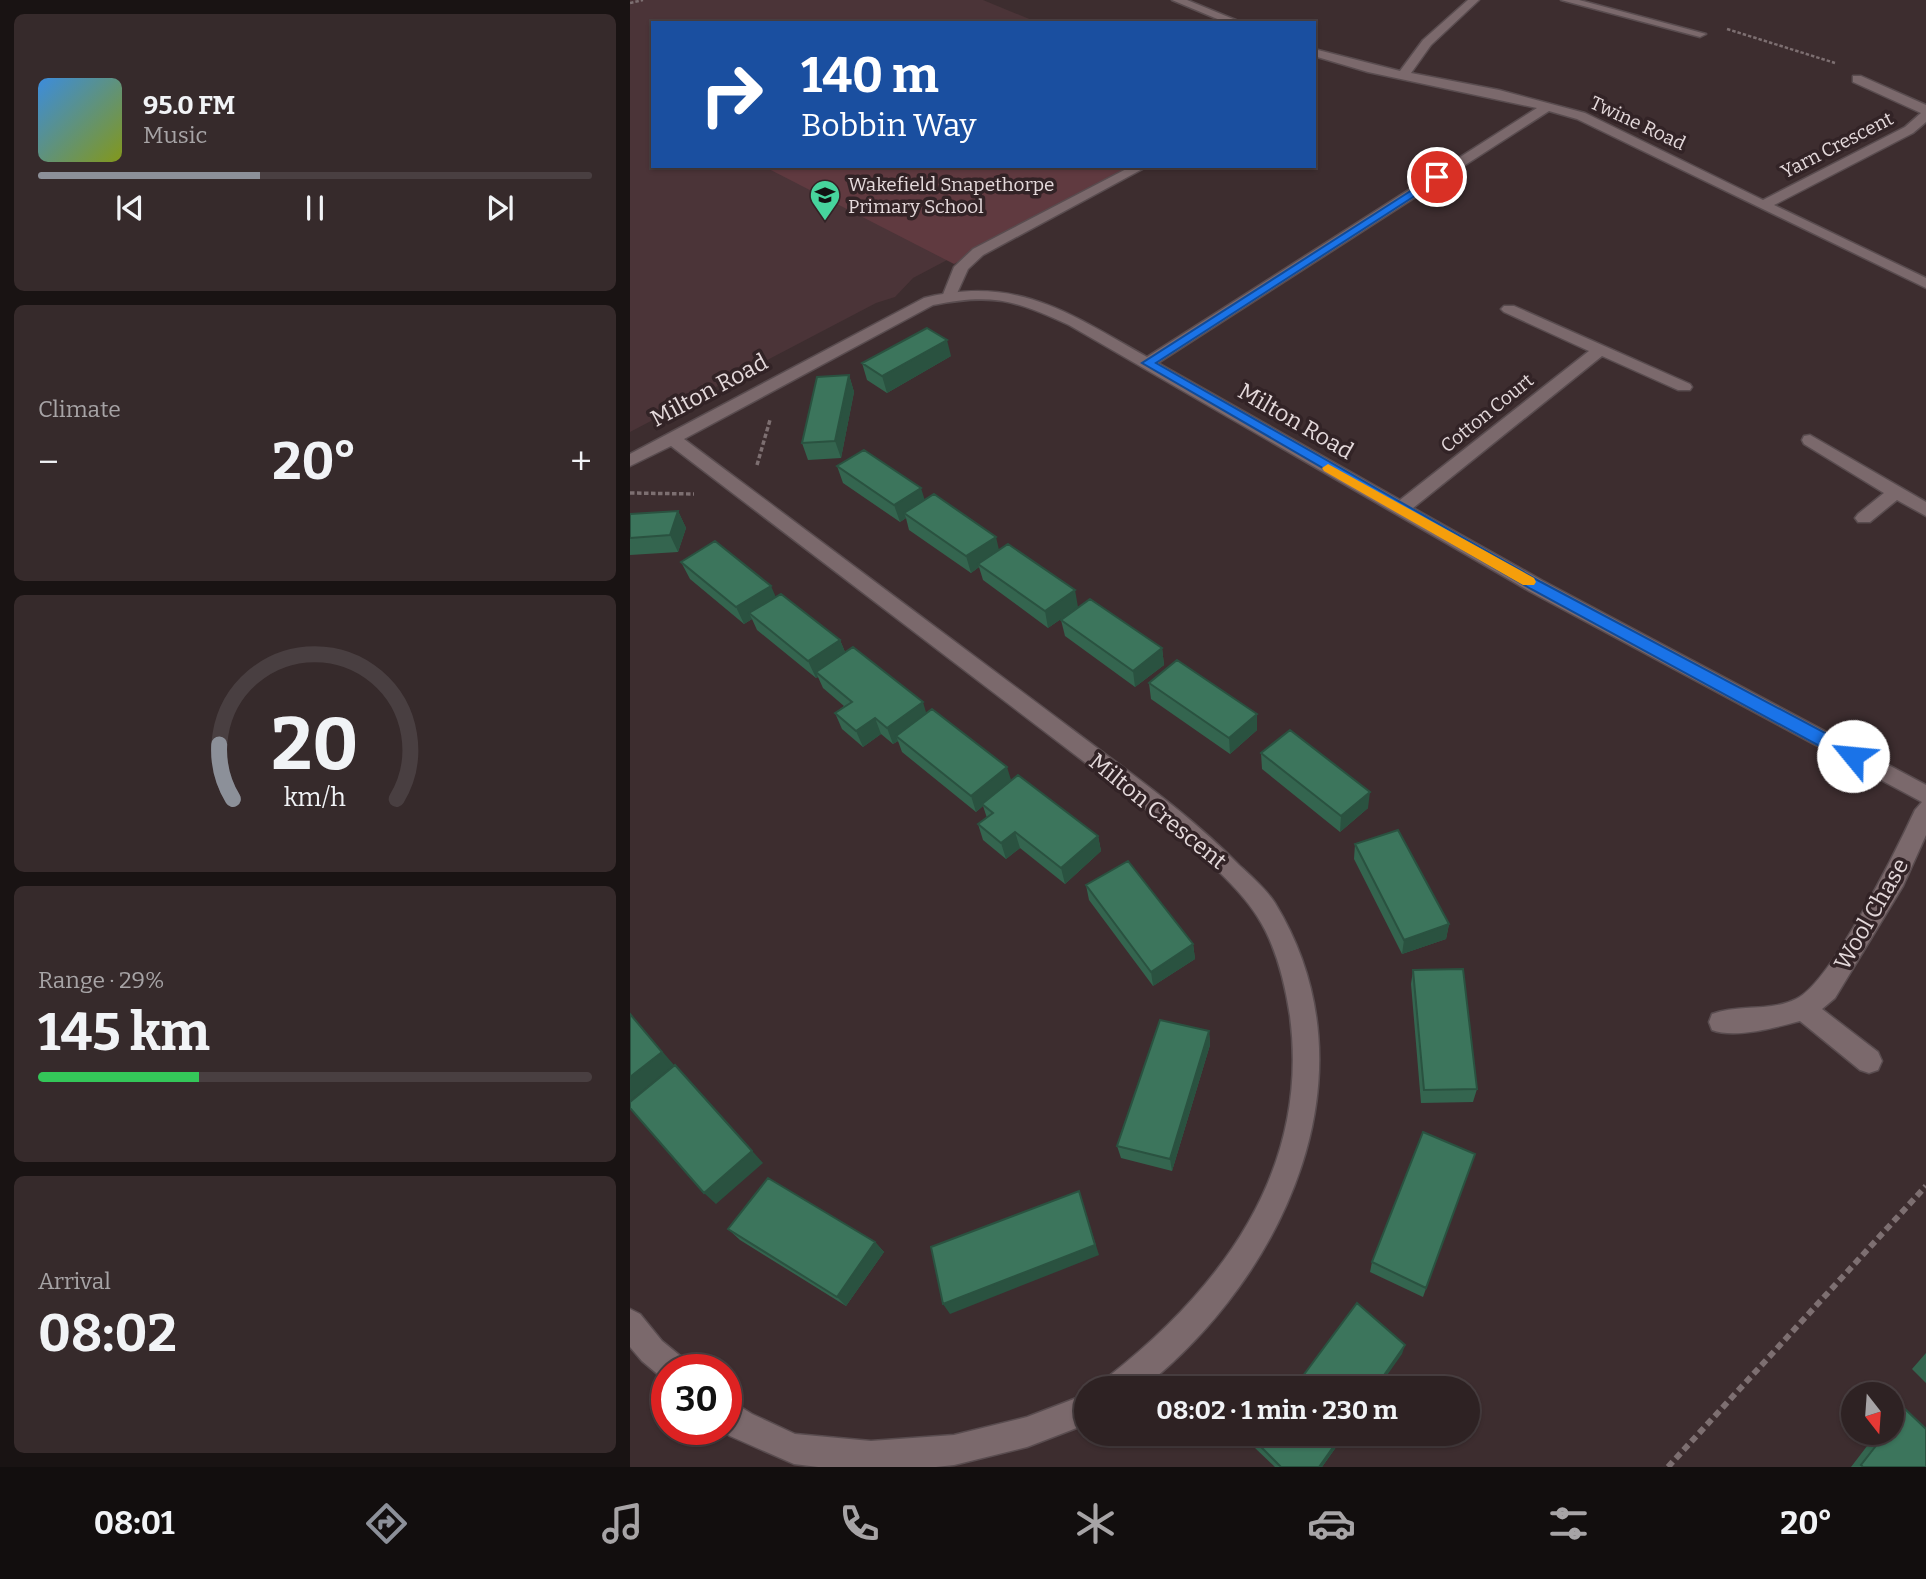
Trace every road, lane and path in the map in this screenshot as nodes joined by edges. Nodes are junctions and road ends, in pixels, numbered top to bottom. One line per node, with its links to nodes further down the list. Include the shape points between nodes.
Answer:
1 (643, 0): 5 (path)
2 (1178, 0): 6 (street)
3 (1474, 0): 11 (street, via 1430,38)
4 (1566, 0): 8 (street)
5 (630, 3)
6 (1233, 21)
7 (1726, 29): 10 (path)
8 (1700, 34)
9 (1316, 53): 11 (street, Twine Road)
10 (1846, 66)
11 (1404, 74): 13 (street, Twine Road)
12 (1857, 79): 14 (street, Yarn Crescent)
13 (1548, 106): 17 (street, Twine Road, via 1599,123); 22 (street)
14 (1926, 110)
15 (1926, 115): 17 (street, Yarn Crescent, via 1909,130)
16 (1138, 168): 19 (street, via 978,252 961,267)
17 (1763, 205): 18 (street, Twine Road)
18 (1926, 284)
19 (949, 297): 22 (street, Milton Road, via 1005,293 1027,300); 24 (street, Milton Road, via 893,319)
20 (1509, 309): 21 (street)
21 (1600, 349): 23 (street); 28 (street, Cotton Court)
22 (1148, 363): 28 (street, Milton Road)
23 (1684, 387)
24 (672, 438): 26 (street, Milton Road); 39 (street, Milton Crescent, via 1171,816 1222,860 1268,911 1289,960 1307,1057 1304,1110 1289,1168 1231,1276)
25 (1810, 440): 27 (street)
26 (630, 461)
27 (1896, 492): 29 (street); 30 (street)
28 (1400, 509): 31 (street, Milton Road)
29 (1926, 510)
30 (1864, 518)
31 (1926, 795)
32 (1926, 810): 33 (street, Wool Chase, via 1895,879 1826,990)
33 (1804, 1009): 34 (street); 35 (street)
34 (1721, 1022)
35 (1869, 1061)
36 (1926, 1186): 42 (path)
37 (630, 1324): 38 (street)
38 (655, 1354)
39 (1135, 1376)
40 (1074, 1414): 41 (street, via 1027,1432 954,1450 871,1457 794,1449)
41 (742, 1425)
42 (1668, 1467)

